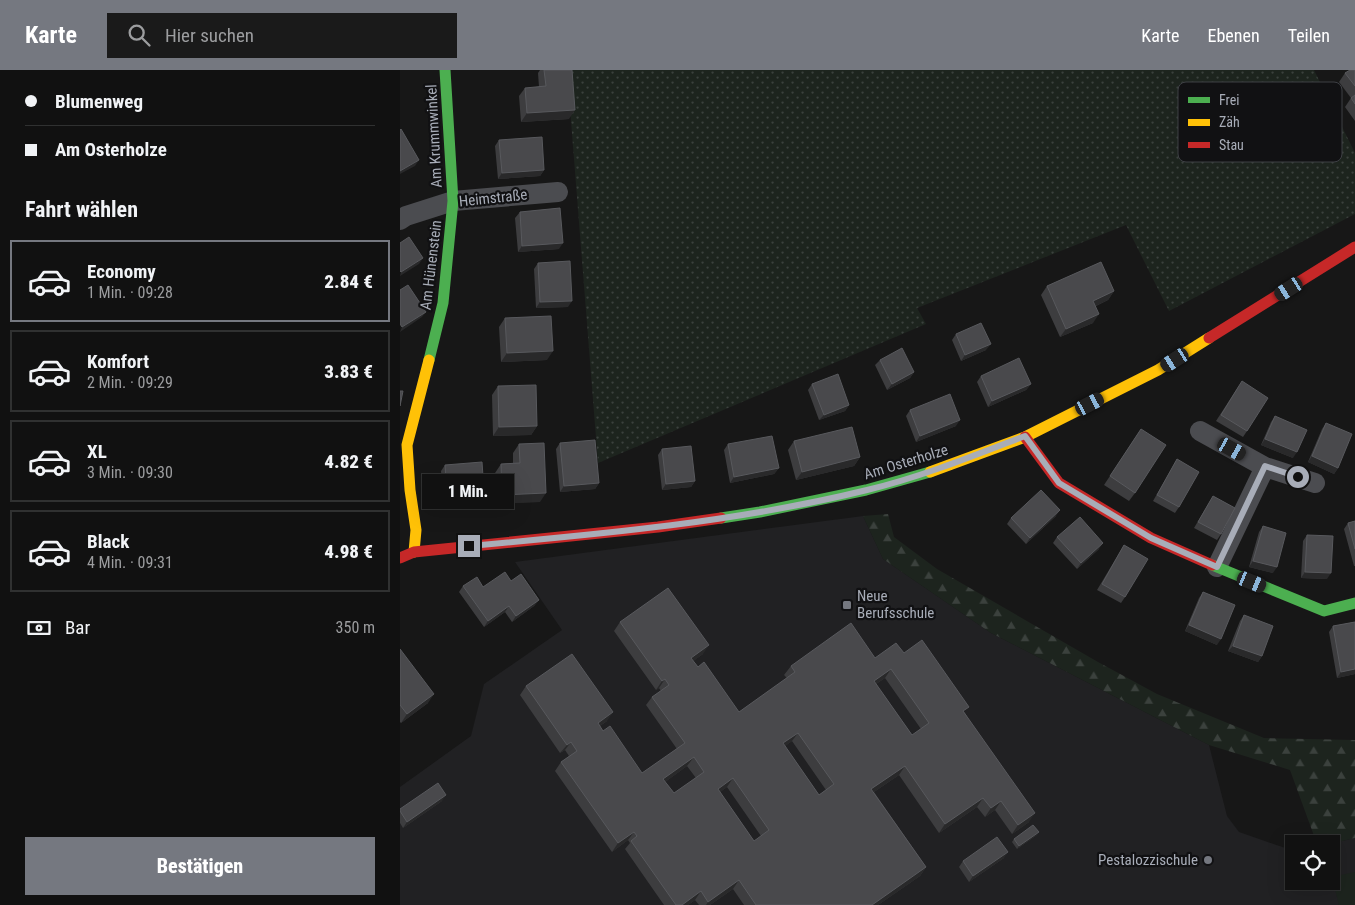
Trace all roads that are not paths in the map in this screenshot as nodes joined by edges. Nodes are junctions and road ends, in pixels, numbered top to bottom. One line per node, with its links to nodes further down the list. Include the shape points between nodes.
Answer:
1 (445, 70): 3 (street, Am Krummwinkel)
2 (558, 192): 3 (street, Heimstraße)
3 (453, 201): 4 (street, Heimstraße); 10 (street, Am Hünenstein, via 443,303 407,445 416,530)
4 (400, 220)
5 (1355, 247): 7 (street, Am Osterholze, via 1158,370)
6 (1200, 431): 8 (street)
7 (1025, 436): 10 (street, Am Osterholze, via 917,477 760,512 658,527); 12 (street, via 1059,483 1151,538)
8 (1265, 466): 9 (street); 12 (street)
9 (1315, 483)
10 (414, 552): 11 (street)
11 (400, 558)
12 (1217, 567): 13 (street, via 1324,611)
13 (1355, 603)

